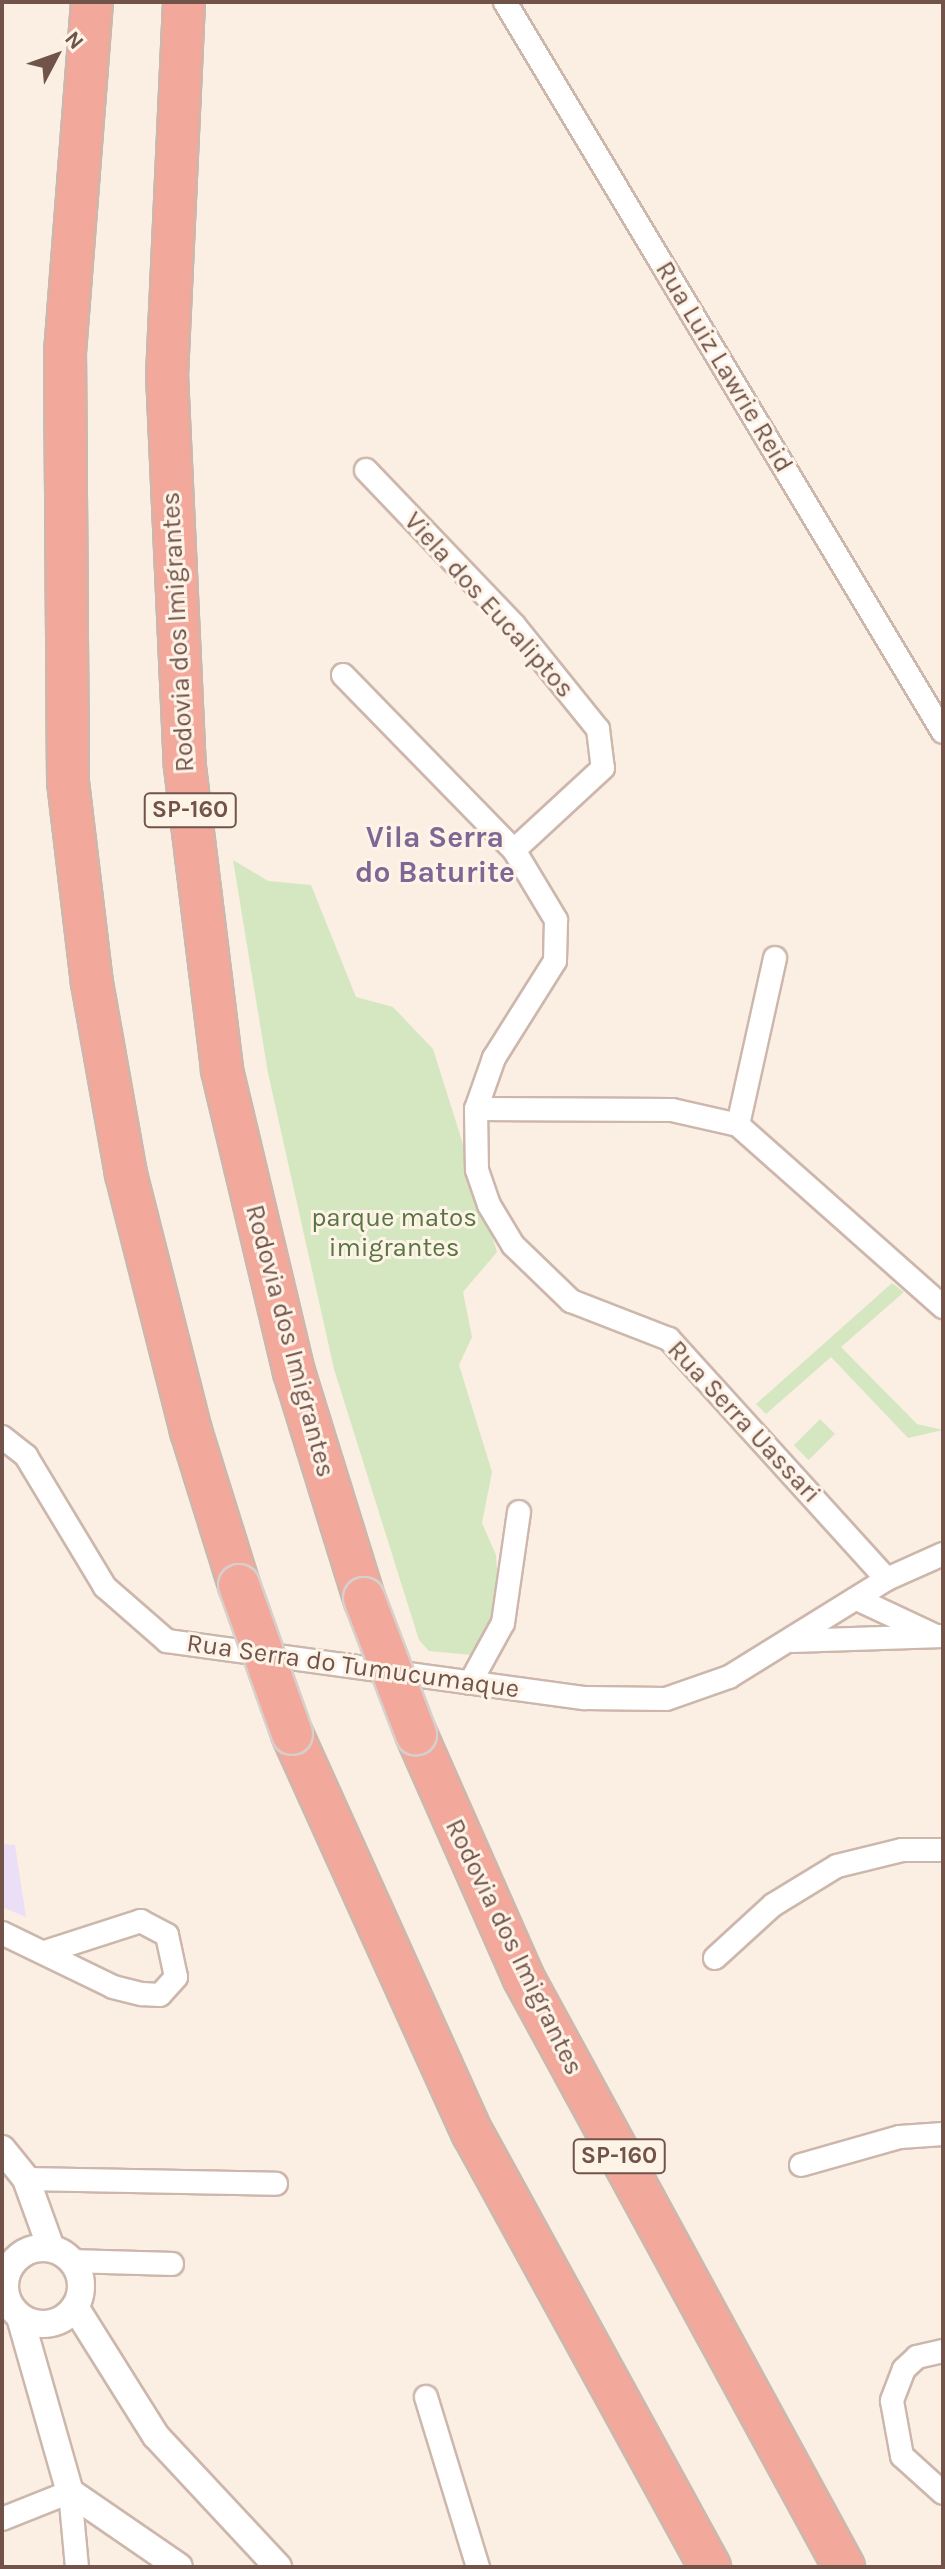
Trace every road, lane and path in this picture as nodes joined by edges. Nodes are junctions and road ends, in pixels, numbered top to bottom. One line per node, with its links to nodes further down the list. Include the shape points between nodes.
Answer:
1 (92, 2): 43 (highway, bridge, via 65,350 68,782 92,983 126,1174 191,1431 292,1734 473,2134)
2 (184, 2): 44 (highway, Rodovia dos Imigrantes / SP-160, bridge, via 167,374 185,767 222,1070 294,1372 364,1598 416,1734 523,1977)
3 (505, 2): 6 (street, Rua Luiz Lawrie Reid)
4 (366, 470): 7 (street, Viela dos Eucaliptos, via 514,625 598,729 603,768)
5 (343, 675): 7 (street, Rua Serra Uassari)
6 (943, 732)
7 (514, 850): 9 (street, Rua Serra Uassari, via 556,920 557,949 539,996 494,1058)
8 (775, 958): 10 (street)
9 (476, 1109): 10 (street, via 672,1110); 15 (street, Rua Serra Uassari, via 477,1170 513,1245 571,1301 669,1339)
10 (738, 1125): 11 (street)
11 (943, 1307)
12 (2, 1437): 19 (street, Rua Serra do Tumucumaque, via 26,1456 105,1587 167,1641)
13 (519, 1512): 19 (street, via 503,1623)
14 (943, 1554): 15 (street, Rua Serra do Tumucumaque)
15 (887, 1579): 16 (street, Rua Serra do Tumucumaque)
16 (857, 1599): 17 (street); 18 (street, Rua Serra do Tumucumaque)
17 (940, 1636): 18 (street)
18 (792, 1641): 19 (street, Rua Serra do Tumucumaque, via 729,1677 666,1699 585,1698)
19 (470, 1683)
20 (943, 1850): 23 (street, via 902,1850 837,1866 773,1905)
21 (2, 1933): 22 (street)
22 (45, 1952): 22 (street, via 142,1994 160,1995 176,1977 167,1935 141,1921)
23 (715, 1958)
24 (943, 2134): 26 (street, via 874,2142)
25 (2, 2149): 27 (street)
26 (801, 2165)
27 (26, 2179): 28 (street); 29 (street)
28 (276, 2184)
29 (61, 2254): 30 (street); 31 (street, via 20,2254); 32 (street, via 81,2284)
30 (172, 2264)
31 (4, 2267): 33 (street, via 5,2294)
32 (75, 2307): 33 (street, via 55,2322); 41 (street, via 156,2436)
33 (20, 2317): 36 (street)
34 (943, 2351): 37 (street, via 917,2357 904,2369 892,2401 902,2456)
35 (426, 2397): 42 (street)
36 (70, 2492): 38 (street); 39 (street); 40 (street)
37 (943, 2493)
38 (2, 2519)
39 (77, 2567)
40 (179, 2567)
41 (278, 2567)
42 (478, 2567)
43 (710, 2567)
44 (844, 2567)

